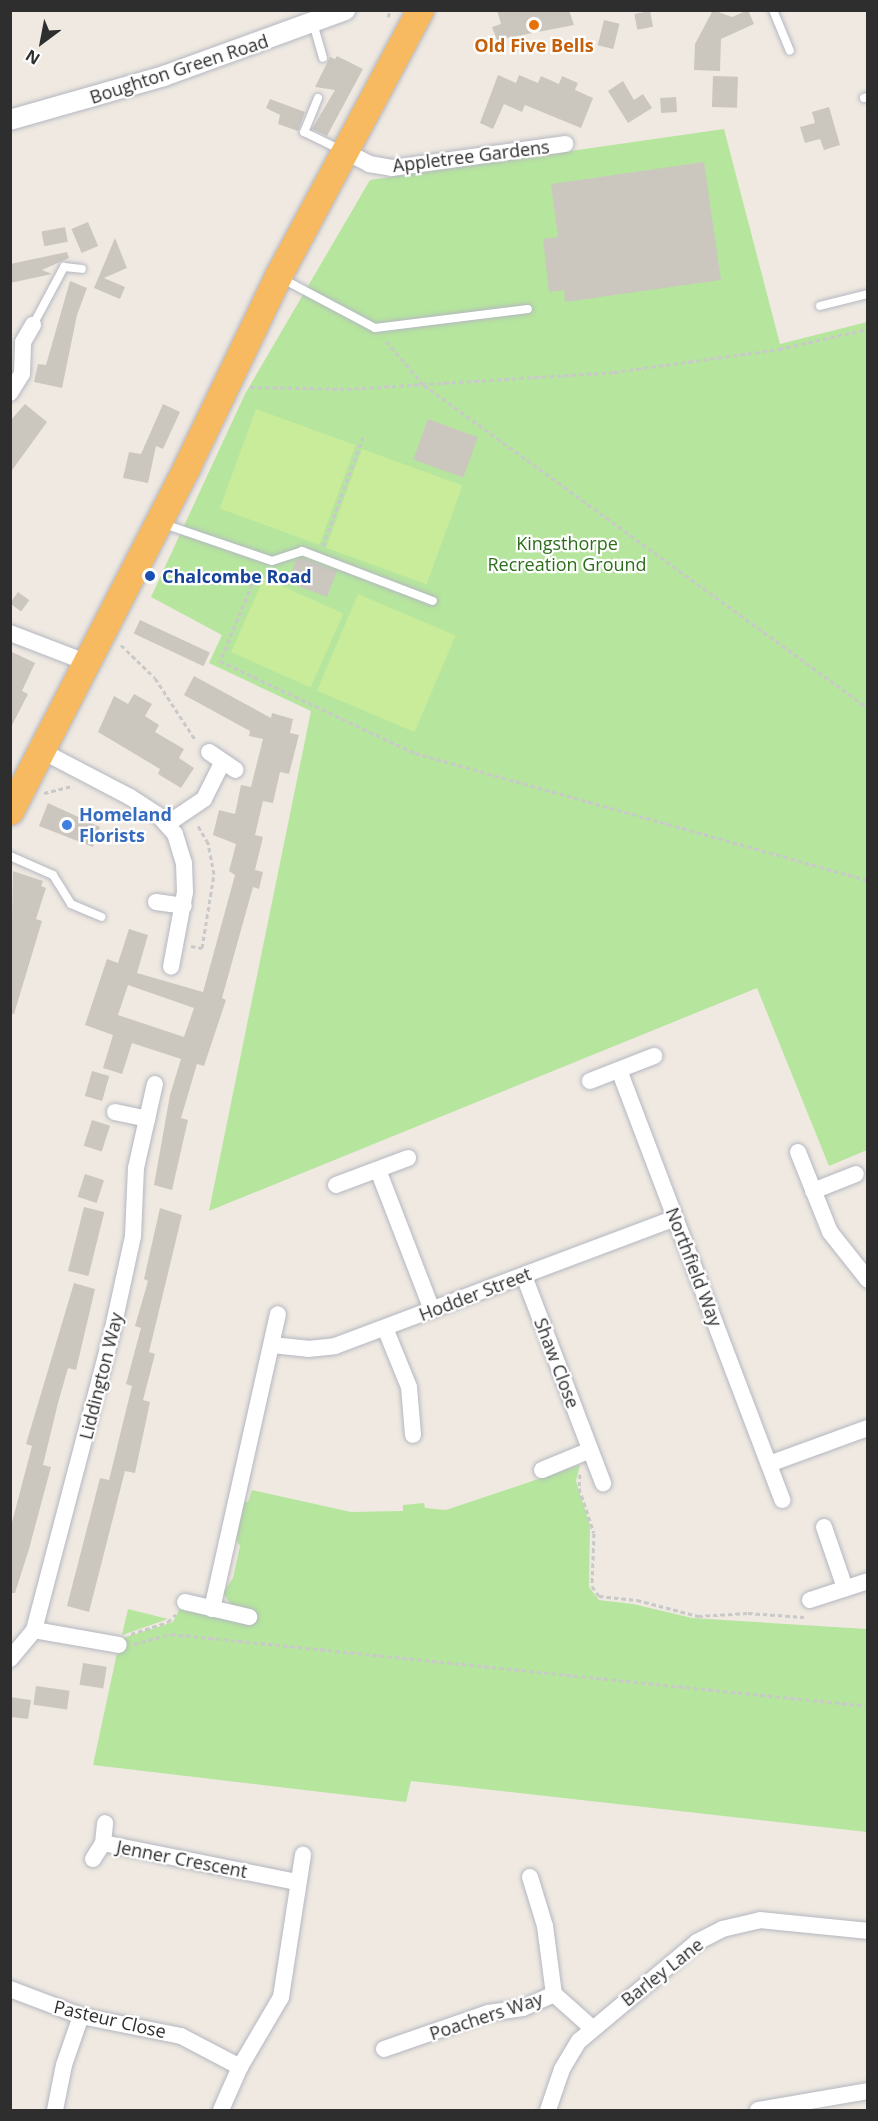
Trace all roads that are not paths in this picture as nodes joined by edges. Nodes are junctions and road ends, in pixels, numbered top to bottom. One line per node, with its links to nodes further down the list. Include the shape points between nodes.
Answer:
1 (345, 10): 4 (street, Boughton Green Road)
2 (420, 10): 10 (highway)
3 (773, 10): 5 (lane)
4 (313, 22): 6 (lane); 8 (street, Boughton Green Road, via 164,76)
5 (790, 51)
6 (323, 58)
7 (318, 98): 10 (lane, via 304,132)
8 (10, 120)
9 (566, 144): 10 (street, Appletree Gardens, via 392,168 369,164)
10 (344, 151): 12 (highway)
11 (82, 269): 16 (lane, via 64,267)
12 (278, 276): 15 (lane, via 375,328); 19 (highway)
13 (867, 294): 14 (lane)
14 (820, 306)
15 (528, 309)
16 (33, 325): 17 (street)
17 (17, 338): 18 (street, via 22,374)
18 (10, 393)
19 (158, 522): 20 (lane, via 277,561 296,550); 22 (highway)
20 (434, 601)
21 (10, 633): 22 (street)
22 (88, 663): 23 (highway)
23 (42, 751): 25 (highway); 26 (street, via 130,797)
24 (208, 752): 26 (street, via 229,766 204,800)
25 (10, 811)
26 (168, 824): 29 (street, via 184,863)
27 (10, 856): 30 (lane, via 53,875 71,904)
28 (156, 903): 29 (street)
29 (184, 906): 31 (street)
30 (101, 917)
31 (171, 967)
32 (654, 1056): 33 (street)
33 (619, 1070): 34 (street); 44 (street, Northfield Way)
34 (590, 1081)
35 (155, 1084): 37 (street, Liddington Way)
36 (115, 1112): 37 (street)
37 (147, 1119): 65 (street, Liddington Way, via 134,1182 133,1236 124,1285)
38 (798, 1152): 43 (street)
39 (408, 1158): 40 (street)
40 (378, 1170): 42 (street); 47 (street)
41 (856, 1174): 43 (street)
42 (336, 1185)
43 (813, 1191): 46 (street, via 830,1232)
44 (675, 1218): 45 (street, Hodder Street); 54 (street, Northfield Way)
45 (524, 1276): 47 (street, Hodder Street); 53 (street, Shaw Close)
46 (867, 1280)
47 (432, 1311): 49 (street, Hodder Street)
48 (278, 1314): 50 (street)
49 (386, 1328): 50 (street, Hodder Street, via 322,1348); 52 (street, via 409,1387)
50 (272, 1345): 63 (street)
51 (867, 1428): 54 (street)
52 (413, 1435)
53 (590, 1450): 55 (street); 56 (street, Shaw Close)
54 (769, 1464): 57 (street, Northfield Way)
55 (542, 1470)
56 (603, 1483)
57 (782, 1500)
58 (824, 1527): 60 (street)
59 (867, 1581): 60 (street)
60 (845, 1588): 61 (street)
61 (810, 1600)
62 (184, 1602): 63 (street)
63 (212, 1609): 64 (street)
64 (249, 1617)
65 (34, 1630): 66 (street); 67 (street, Liddington Way)
66 (121, 1641)
67 (10, 1659)
68 (105, 1823): 69 (street, Jenner Crescent)
69 (103, 1843): 71 (street, Jenner Crescent); 73 (street, Jenner Crescent)
70 (303, 1855): 73 (street)
71 (93, 1860)
72 (530, 1877): 76 (street, Poachers Way, via 545,1926)
73 (297, 1882): 80 (street, via 281,1997)
74 (867, 1931): 78 (street, Barley Lane, via 777,1920 744,1922 722,1929 683,1951)
75 (10, 1989): 77 (street, Pasteur Close)
76 (554, 1994): 78 (street, Poachers Way); 79 (street, Poachers Way, via 523,2008 489,2013)
77 (81, 2016): 80 (street, Pasteur Close, via 171,2033); 82 (street, via 64,2065)
78 (592, 2028): 84 (street, Barley Lane, via 562,2069)
79 (384, 2049)
80 (240, 2067): 83 (street)
81 (867, 2091): 85 (street)
82 (55, 2110)
83 (221, 2110)
84 (548, 2110)
85 (758, 2110)

